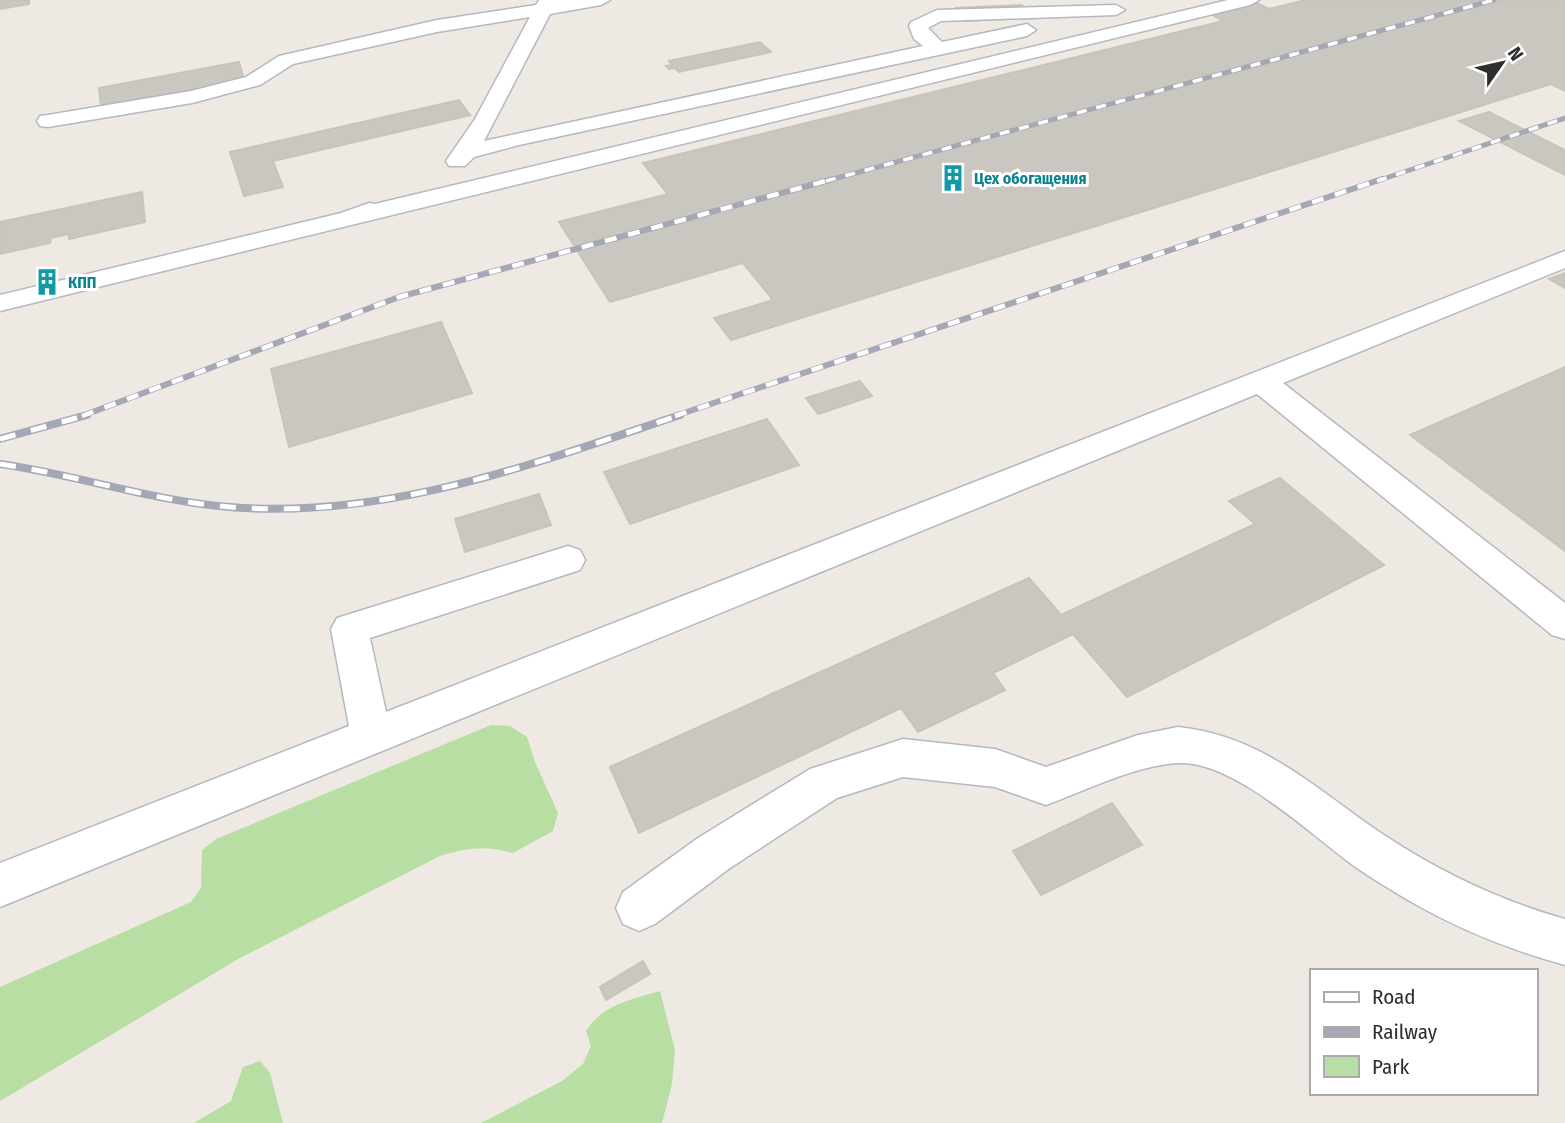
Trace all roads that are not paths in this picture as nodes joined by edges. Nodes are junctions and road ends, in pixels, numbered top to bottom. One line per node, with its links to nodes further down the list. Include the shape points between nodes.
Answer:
1 (486, 0): 4 (lane)
2 (601, 0): 4 (lane)
3 (1250, 0): 10 (lane)
4 (546, 5): 8 (lane, via 286,60 253,81 192,96); 9 (lane)
5 (1139, 5): 6 (lane)
6 (1116, 10): 7 (lane); 7 (lane, via 937,16 918,26 921,35)
7 (939, 49): 9 (lane)
8 (48, 121)
9 (466, 152): 10 (lane, via 431,179)
10 (349, 218): 12 (lane)
11 (1565, 259): 13 (lane)
12 (0, 303)
13 (1259, 380): 15 (lane); 16 (lane)
14 (568, 560): 16 (lane, via 350,629)
15 (1565, 624)
16 (371, 737): 17 (lane)
17 (0, 885)
18 (639, 908): 19 (lane, via 713,853 825,783 904,758 995,768 1046,786 1138,753 1178,745 1232,756 1426,885 1500,921)
19 (1565, 942)

